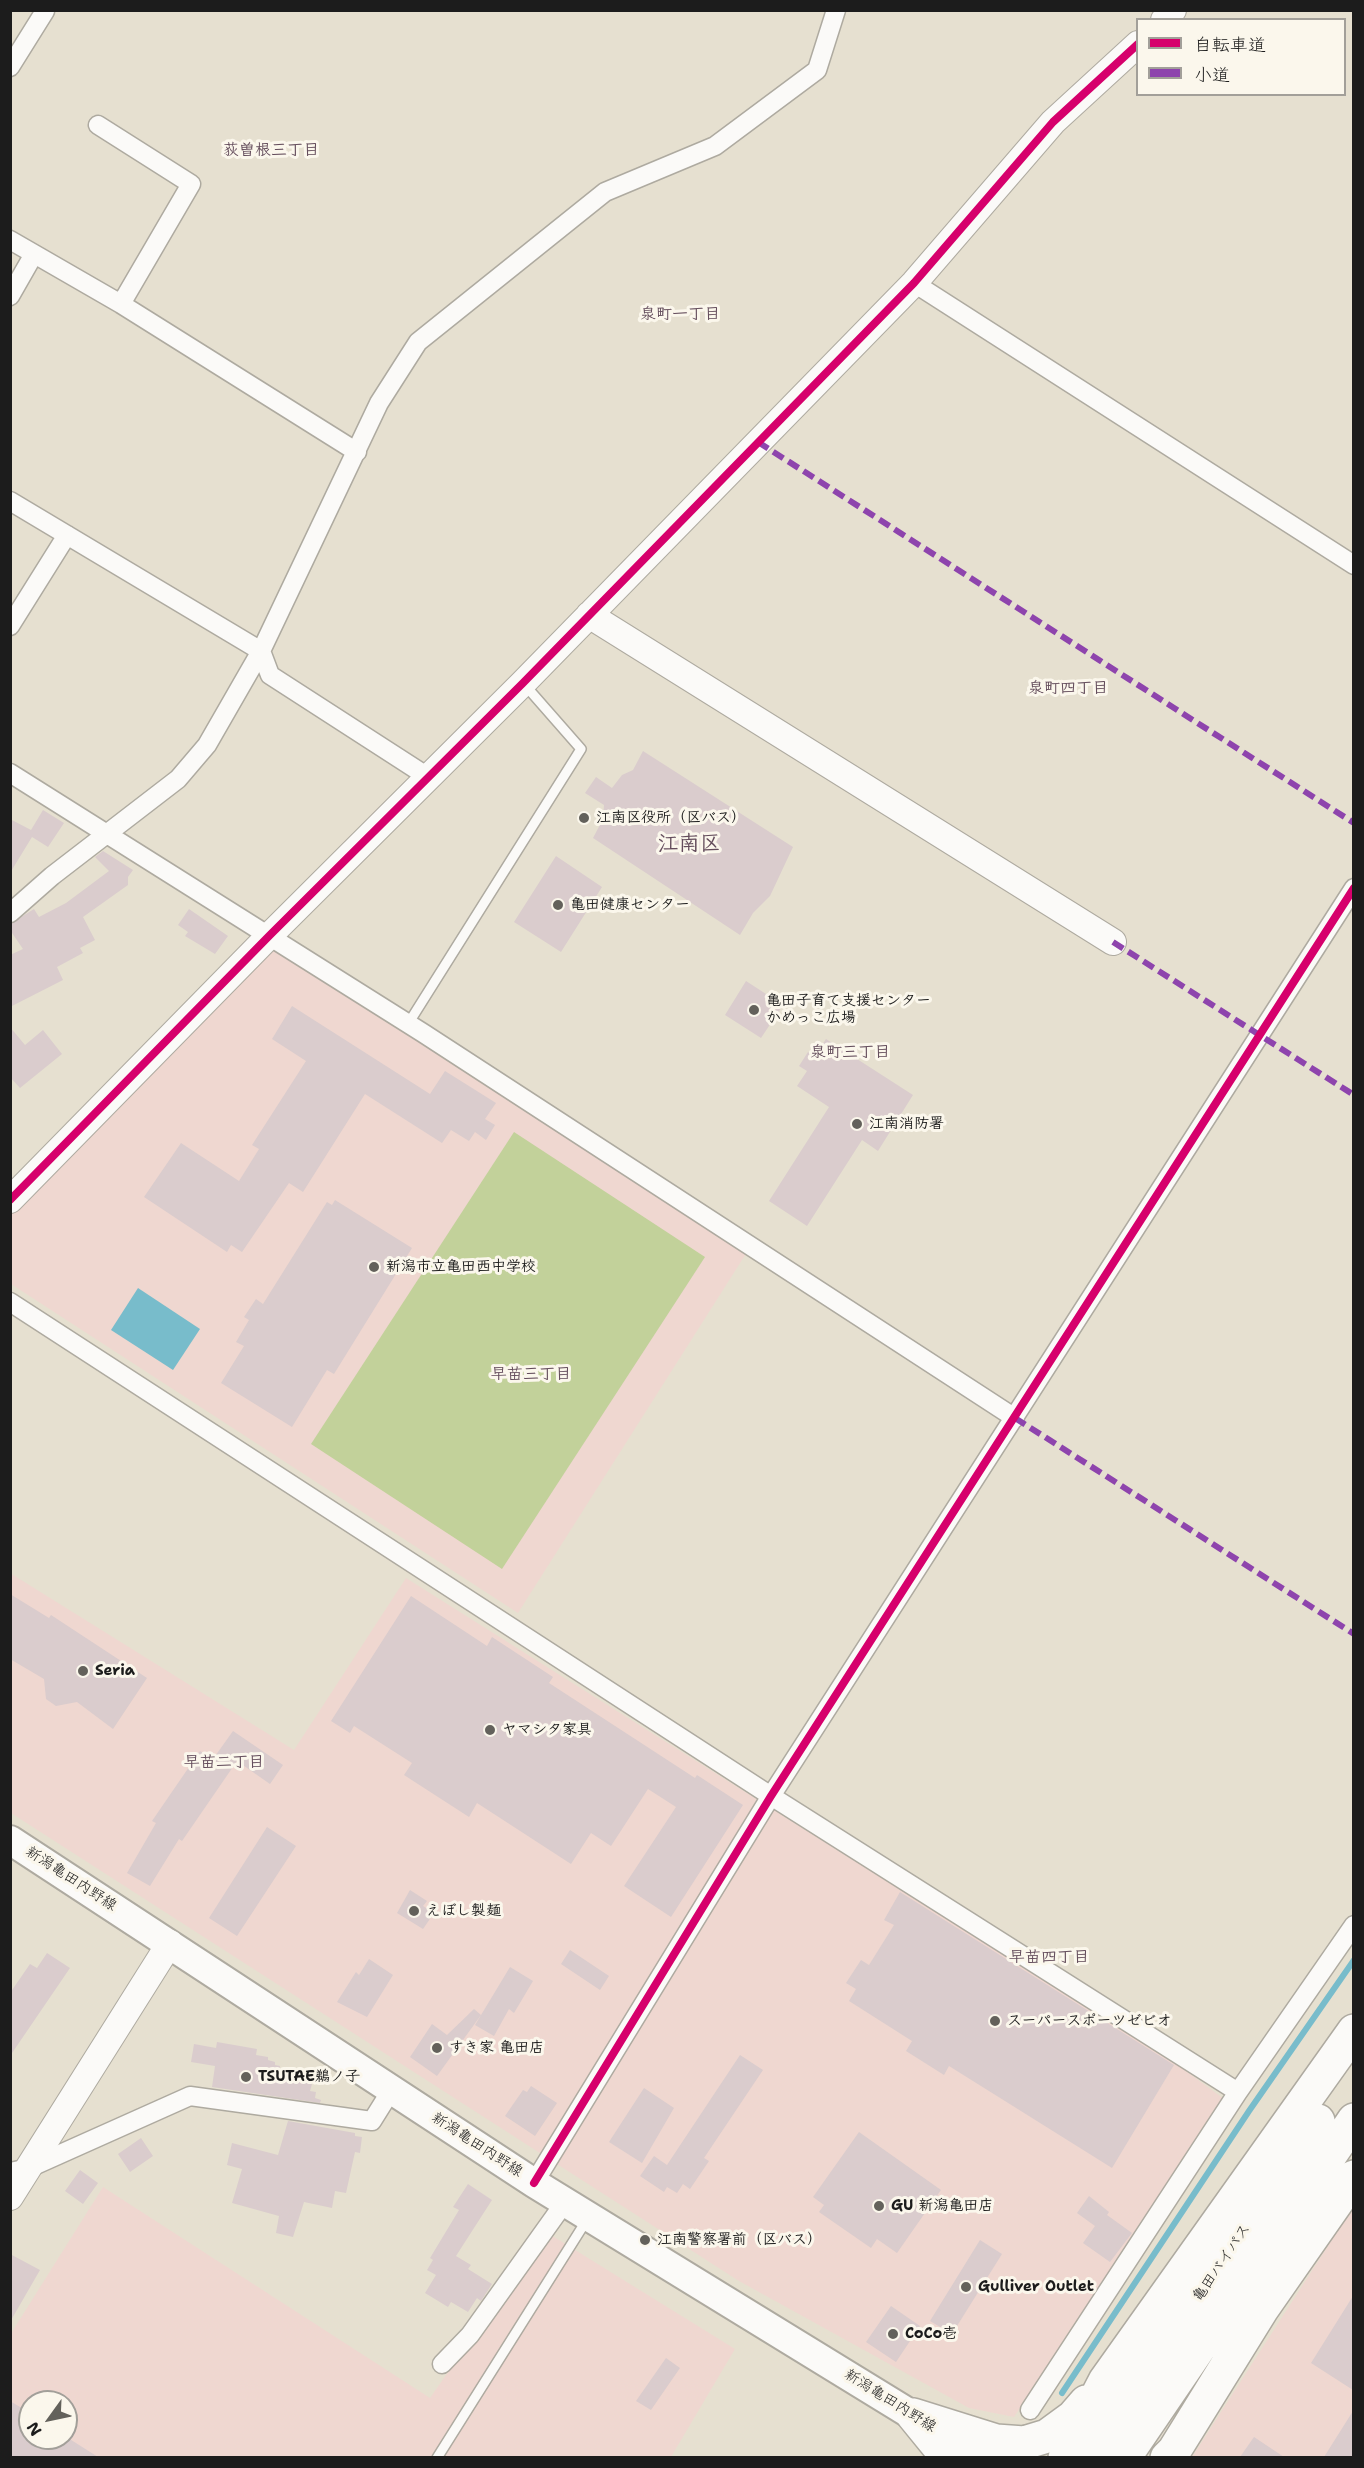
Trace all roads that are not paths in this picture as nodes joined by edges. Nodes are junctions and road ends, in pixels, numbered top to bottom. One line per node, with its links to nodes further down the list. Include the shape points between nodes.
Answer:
1 (836, 10): 11 (street, via 817,70 715,146 605,192 418,342 379,403)
2 (45, 11): 4 (street)
3 (1136, 45): 8 (street, via 1053,122)
4 (10, 67)
5 (98, 124): 10 (street, via 191,184)
6 (10, 240): 7 (street)
7 (34, 255): 9 (street); 10 (street)
8 (914, 283): 14 (street); 15 (street)
9 (10, 296)
10 (121, 304): 11 (street)
11 (357, 452): 17 (street)
12 (10, 501): 13 (street)
13 (68, 535): 16 (street); 17 (street)
14 (1353, 565)
15 (589, 615): 18 (street); 25 (street)
16 (10, 626)
17 (261, 651): 20 (street, via 270,675); 21 (street, via 207,746 178,779)
18 (523, 683): 20 (street); 26 (lane, via 581,748)
19 (10, 773): 21 (street)
20 (428, 777): 24 (street)
21 (106, 835): 23 (street); 24 (street)
22 (1353, 888): 29 (street)
23 (10, 913)
24 (270, 935): 26 (street); 27 (street)
25 (1113, 942)
26 (408, 1024): 29 (street)
27 (10, 1200)
28 (10, 1302): 30 (street)
29 (1015, 1418): 30 (street)
30 (771, 1796): 37 (street); 41 (street)
31 (10, 1840): 33 (main road, 新潟亀田内野線)
32 (1353, 1925): 37 (street)
33 (171, 1943): 36 (main road, 新潟亀田内野線); 39 (street)
34 (1353, 2031): 47 (highway)
35 (1353, 2069): 42 (highway, 亀田バイパス)
36 (392, 2089): 39 (street, via 372,2121 190,2096); 41 (main road, 新潟亀田内野線)
37 (1238, 2092): 48 (street)
38 (1353, 2120): 42 (highway, 亀田バイパス)
39 (20, 2170): 43 (street)
40 (1353, 2177): 50 (highway, via 1262,2309)
41 (534, 2182): 44 (main road, 新潟亀田内野線)
42 (1294, 2183): 55 (highway, 亀田バイパス); 56 (highway, 亀田バイパス)
43 (10, 2197)
44 (565, 2202): 45 (main road, 新潟亀田内野線); 46 (street, via 470,2335)
45 (590, 2216): 49 (main road, 新潟亀田内野線); 51 (lane)
46 (442, 2364)
47 (1105, 2381): 49 (highway, via 1073,2417 1047,2436 1024,2443 996,2441); 54 (highway)
48 (1030, 2410)
49 (914, 2415): 52 (highway); 53 (main road, 新潟亀田内野線)
50 (1170, 2455)
51 (437, 2457)
52 (948, 2457)
53 (982, 2457)
54 (1065, 2457)
55 (1090, 2457)
56 (1124, 2457)

